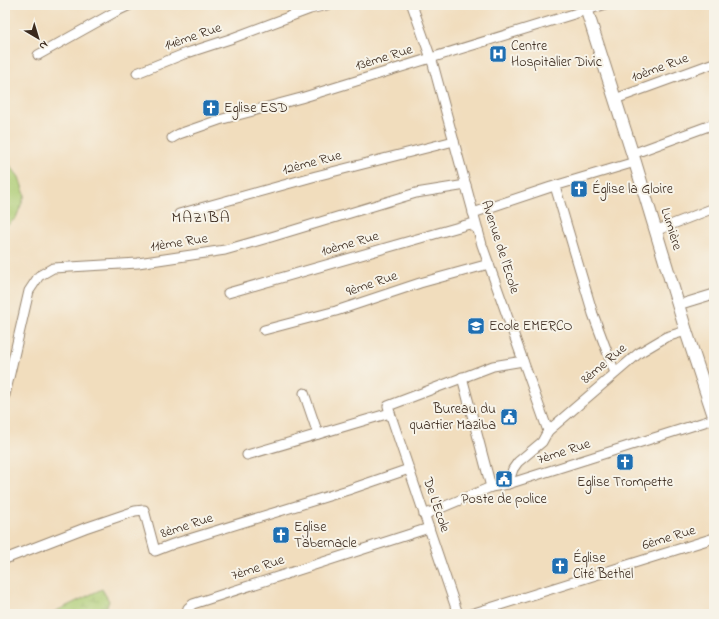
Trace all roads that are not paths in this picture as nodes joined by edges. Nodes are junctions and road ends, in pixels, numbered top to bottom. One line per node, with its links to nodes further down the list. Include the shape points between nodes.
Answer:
1 (130, 5): 5 (street)
2 (327, 5): 10 (street, 14ème Rue, via 184,54)
3 (412, 5): 8 (street, Avenue de l'Ecole)
4 (604, 5): 6 (street, 13ème Rue)
5 (114, 8): 7 (street)
6 (586, 8): 8 (street, 13ème Rue); 11 (street, Lumière)
7 (38, 55)
8 (431, 58): 13 (street, 13ème Rue, via 219,120); 14 (street, Avenue de l'Ecole)
9 (714, 63): 11 (street, 10ème Rue)
10 (137, 73)
11 (615, 99): 15 (street, Lumière)
12 (714, 124): 15 (street)
13 (172, 138)
14 (454, 141): 16 (street, Avenue de l'Ecole); 20 (street, 12ème Rue)
15 (634, 158): 17 (street); 22 (street, Lumière)
16 (466, 185): 19 (street, Avenue de l'Ecole); 33 (street, 11ème Rue, via 416,193 224,250 138,263 53,268 39,276 29,291)
17 (555, 186): 19 (street); 30 (street)
18 (714, 208): 22 (street)
19 (473, 213): 21 (street, Avenue de l'Ecole)
20 (179, 214)
21 (478, 230): 23 (street, Avenue de l'Ecole); 24 (street, 10ème Rue, via 470,224 466,225)
22 (655, 231): 26 (street, Lumière)
23 (489, 264): 27 (street, 9ème Rue, via 420,283 336,311); 29 (street, Avenue de l'Ecole)
24 (228, 293)
25 (714, 294): 26 (street)
26 (678, 305): 28 (street, Lumière)
27 (264, 330)
28 (686, 331): 30 (street, 8ème Rue, via 666,337 645,348); 34 (street, Lumière)
29 (523, 361): 31 (street, via 493,366); 37 (street, Avenue de l'Ecole)
30 (615, 373): 37 (street, 8ème Rue)
31 (462, 377): 35 (street); 42 (street)
32 (304, 393): 38 (street)
33 (5, 395)
34 (711, 395): 36 (street, Lumière)
35 (389, 409): 38 (street); 40 (street, De L'Ecole)
36 (714, 417): 41 (street, 7ème Rue)
37 (548, 431): 41 (street, via 542,442 518,462)
38 (318, 434): 39 (street)
39 (247, 455)
40 (409, 469): 43 (street, De L'Ecole); 46 (street, 8ème Rue, via 155,551 144,510 85,528)
41 (508, 484): 42 (street, 7ème Rue)
42 (491, 487): 43 (street, 7ème Rue)
43 (424, 515): 44 (street, De L'Ecole)
44 (430, 528): 47 (street, 7ème Rue, via 193,604); 48 (street, De L'Ecole)
45 (714, 538): 49 (street, 6ème Rue)
46 (5, 559)
47 (187, 611)
48 (458, 614)
49 (471, 614)

